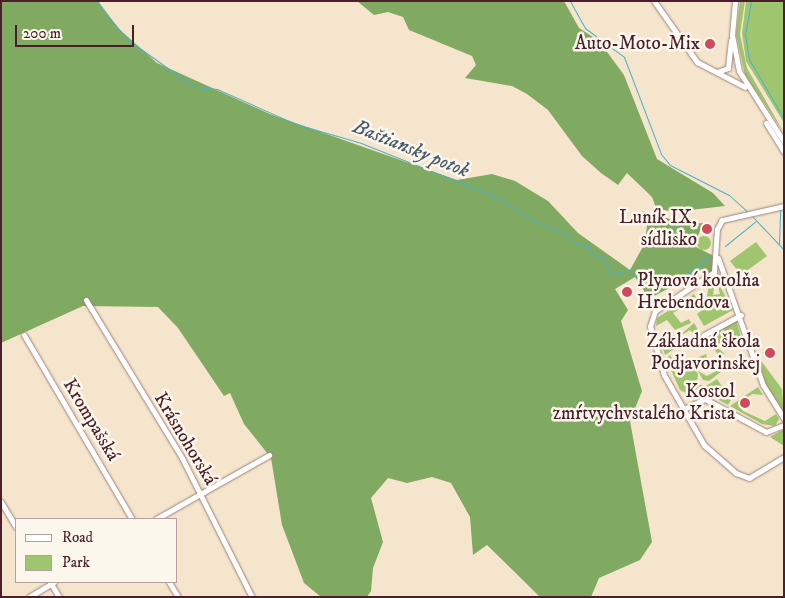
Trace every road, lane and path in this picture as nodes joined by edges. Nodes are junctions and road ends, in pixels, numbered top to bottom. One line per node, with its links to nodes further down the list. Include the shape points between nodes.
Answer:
1 (654, 1): 4 (street, via 689,54)
2 (735, 1): 3 (street)
3 (732, 35): 5 (street); 6 (street, via 729,66)
4 (707, 69): 6 (street); 7 (street)
5 (739, 71): 6 (street); 7 (street)
6 (724, 72)
7 (746, 87): 8 (street)
8 (751, 96): 9 (street); 10 (street)
9 (784, 142)
10 (784, 152)
11 (781, 206): 12 (street, via 744,214 719,224)
12 (718, 258): 13 (street); 14 (street)
13 (712, 274): 14 (street); 19 (street, via 656,310 650,318 660,367)
14 (728, 284): 16 (street)
15 (86, 300): 24 (street, Krásnohorská)
16 (741, 315): 17 (street); 20 (street, via 763,384)
17 (704, 334)
18 (24, 335): 26 (street, Krompašská)
19 (682, 410): 21 (street, via 705,399 766,432); 23 (street, via 702,442 742,477 757,476)
20 (784, 418)
21 (784, 424)
22 (269, 455): 24 (street)
23 (784, 457)
24 (201, 492): 27 (street); 35 (street, Krásnohorská)
25 (1, 502): 28 (street)
26 (131, 518)
27 (158, 518)
28 (15, 525)
29 (50, 583): 32 (street)
30 (52, 583): 33 (street)
31 (170, 583): 34 (street)
32 (29, 597)
33 (59, 597)
34 (178, 597)
35 (252, 597)

